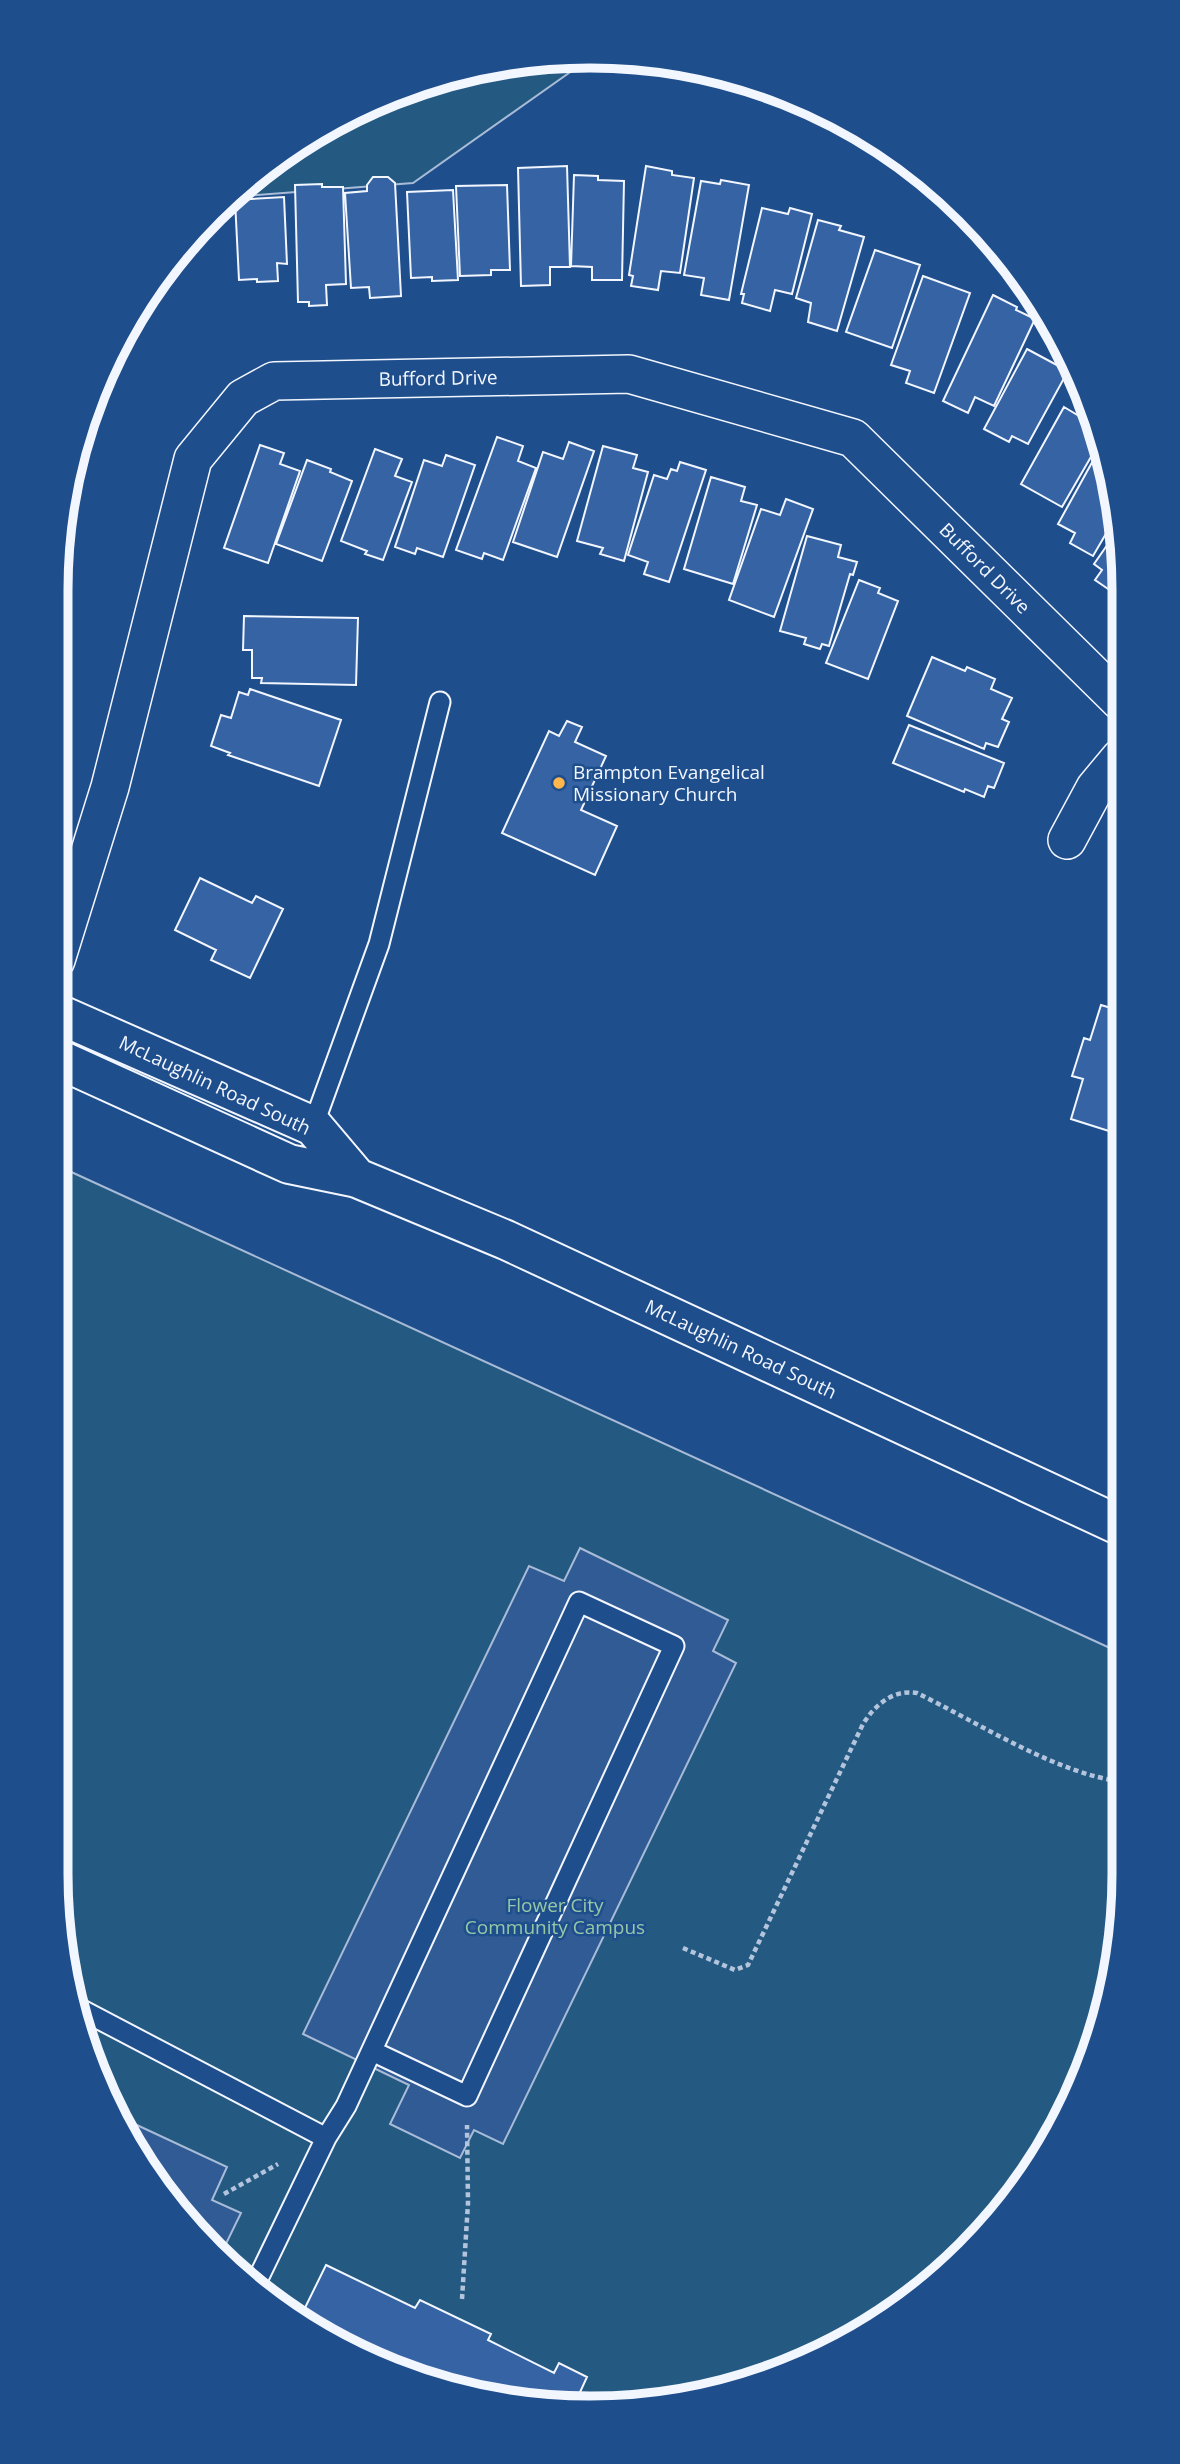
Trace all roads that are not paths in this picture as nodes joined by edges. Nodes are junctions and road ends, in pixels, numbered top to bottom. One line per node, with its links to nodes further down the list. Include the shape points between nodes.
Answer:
1 (1112, 693): 5 (street, Bufford Drive, via 853,438 629,374 274,381 243,398 192,459 110,787)
2 (440, 702): 8 (lane, via 379,944)
3 (1112, 768): 4 (street, via 1095,788)
4 (1067, 840)
5 (68, 922)
6 (68, 1018): 8 (main road, McLaughlin Road South)
7 (68, 1063): 9 (main road, McLaughlin Road South, via 289,1164)
8 (313, 1126): 9 (main road, McLaughlin Road South)
9 (357, 1178): 10 (main road, McLaughlin Road South, via 506,1240)
10 (1112, 1522)
11 (87, 2013): 13 (lane)
12 (372, 2051): 12 (lane, via 579,1602 674,1646 467,2096); 13 (lane)
13 (326, 2138): 14 (lane)
14 (259, 2277)

